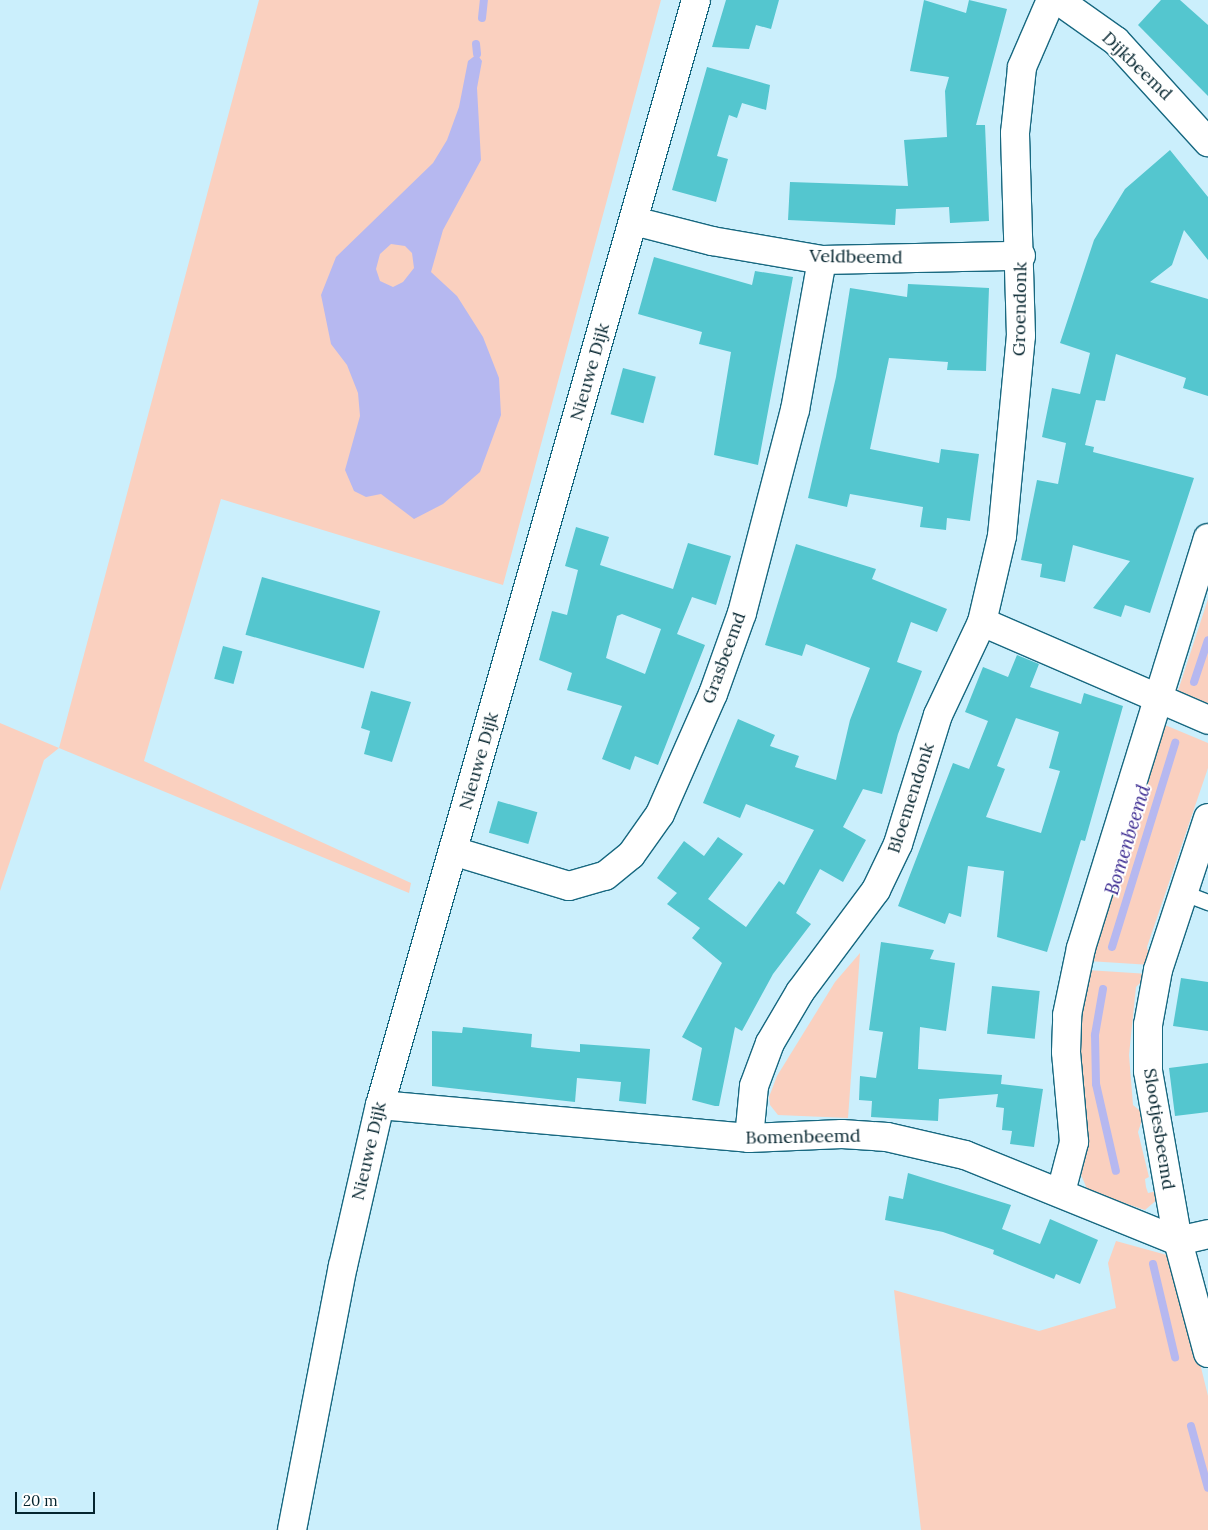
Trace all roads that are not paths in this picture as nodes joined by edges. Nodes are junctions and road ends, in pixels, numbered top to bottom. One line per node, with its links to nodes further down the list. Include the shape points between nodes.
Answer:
1 (696, 0): 5 (street, Nieuwe Dijk)
2 (1051, 0): 6 (street, Groendonk, via 1022,67 1016,132)
3 (1058, 0): 4 (street, Dijkbeemd, via 1116,41)
4 (1208, 142)
5 (634, 221): 7 (street, Veldbeemd, via 712,241); 13 (street, Nieuwe Dijk)
6 (1021, 256): 7 (street, Veldbeemd); 9 (street, Groendonk, via 1022,336 1014,430 1002,536)
7 (822, 260): 13 (street, Grasbeemd, via 795,410 752,576 712,694 660,814 632,855 605,876 570,886)
8 (1208, 538): 10 (street)
9 (982, 622): 10 (street); 16 (street, Bloemendonk, via 938,714 898,844 876,890 800,992 770,1043 754,1086)
10 (1158, 700): 11 (street); 17 (street, via 1081,948 1067,1015 1066,1052 1074,1142)
11 (1208, 720)
12 (1208, 818): 14 (street, Slootjesbeemd)
13 (453, 851): 15 (street, Nieuwe Dijk)
14 (1196, 897): 19 (street, Slootjesbeemd, via 1158,970 1148,1025 1148,1071 1154,1117)
15 (380, 1104): 16 (street, Bomenbeemd); 21 (street, Nieuwe Dijk, via 343,1266)
16 (749, 1138): 17 (street, Bomenbeemd, via 842,1134 886,1137 966,1155)
17 (1061, 1192): 19 (street, Bomenbeemd)
18 (1208, 1234): 19 (street)
19 (1178, 1241): 20 (street, Slootjesbeemd)
20 (1208, 1353)
21 (292, 1530)

